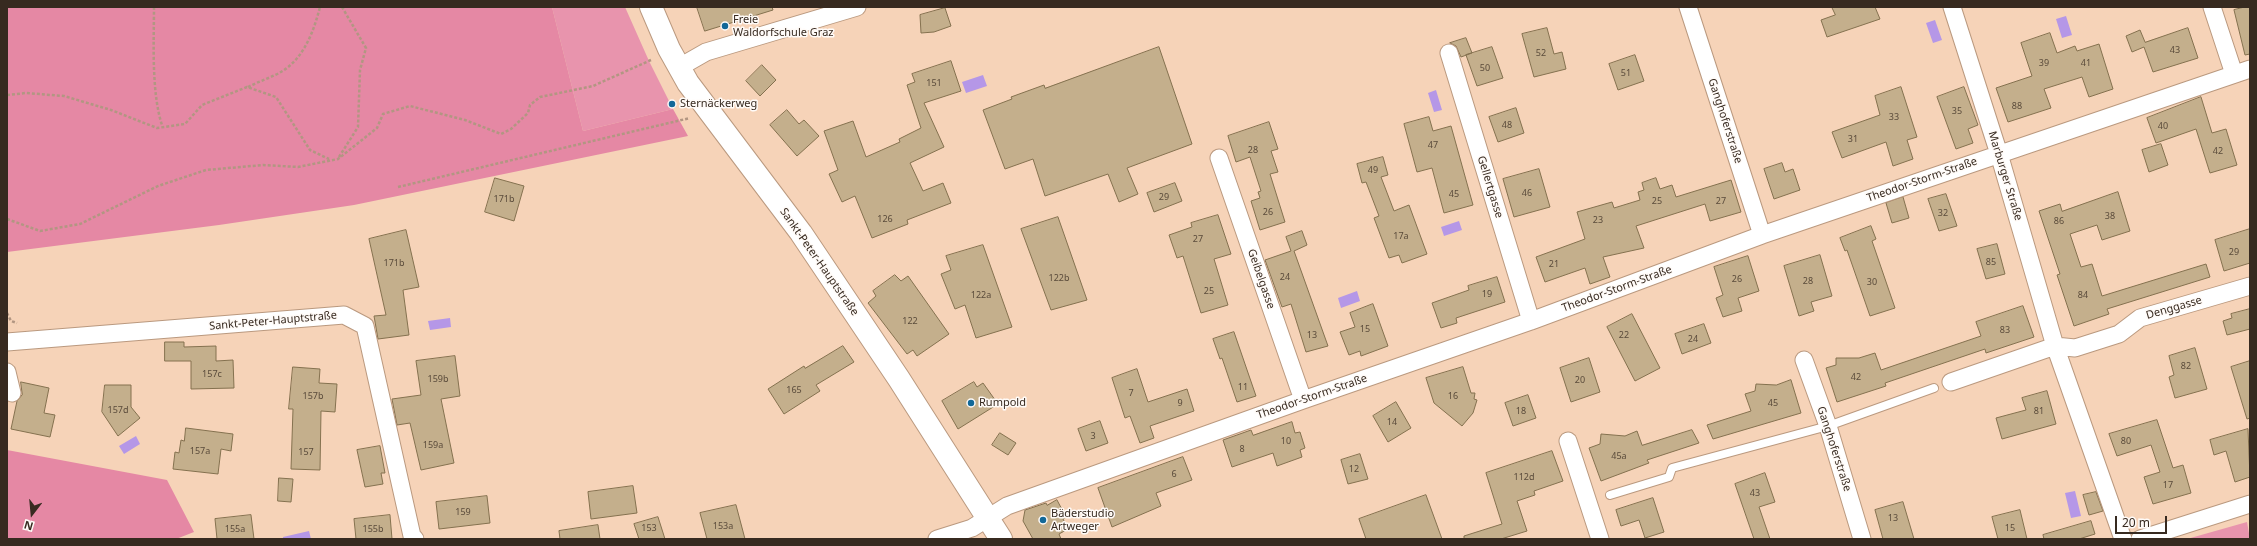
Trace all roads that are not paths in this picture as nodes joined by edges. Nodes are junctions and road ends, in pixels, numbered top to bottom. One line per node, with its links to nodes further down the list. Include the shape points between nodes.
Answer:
1 (651, 7): 7 (main road, Sankt-Peter-Hauptstraße)
2 (857, 7): 7 (street, via 706,52)
3 (1688, 7): 11 (street, Ganghoferstraße)
4 (1952, 7): 9 (street, Marburger Straße)
5 (2212, 7): 8 (street)
6 (1449, 53): 13 (street, Gellertgasse)
7 (678, 68): 26 (main road, Sankt-Peter-Hauptstraße, via 708,112 801,233)
8 (2242, 72): 9 (street, Theodor-Storm-Straße)
9 (1999, 154): 11 (street, Theodor-Storm-Straße); 15 (street, Marburger Straße)
10 (1219, 158): 21 (street, Geibelgasse)
11 (1762, 235): 13 (street, Theodor-Storm-Straße)
12 (2250, 286): 15 (street, Denggasse, via 2140,318 2119,334 2075,348)
13 (1531, 321): 21 (street, Theodor-Storm-Straße)
14 (7, 342): 28 (street, Sankt-Peter-Hauptstraße, via 344,315 365,326 412,536)
15 (2055, 346): 18 (street); 32 (street, Marburger Straße)
16 (1804, 360): 22 (street, Ganghoferstraße)
17 (7, 372): 20 (street)
18 (1950, 382)
19 (1934, 388): 22 (lane)
20 (12, 393)
21 (1303, 400): 26 (street, Theodor-Storm-Straße, via 1007,506)
22 (1828, 426): 24 (lane, via 1672,468 1669,477); 31 (street, Ganghoferstraße)
23 (1568, 441): 30 (street)
24 (1610, 494)
25 (2250, 504): 33 (street)
26 (988, 518): 27 (street, via 972,528); 29 (main road, Sankt-Peter-Hauptstraße)
27 (941, 538)
28 (415, 539)
29 (1001, 539)
30 (1600, 539)
31 (1862, 539)
32 (2123, 539)
33 (2140, 539)

